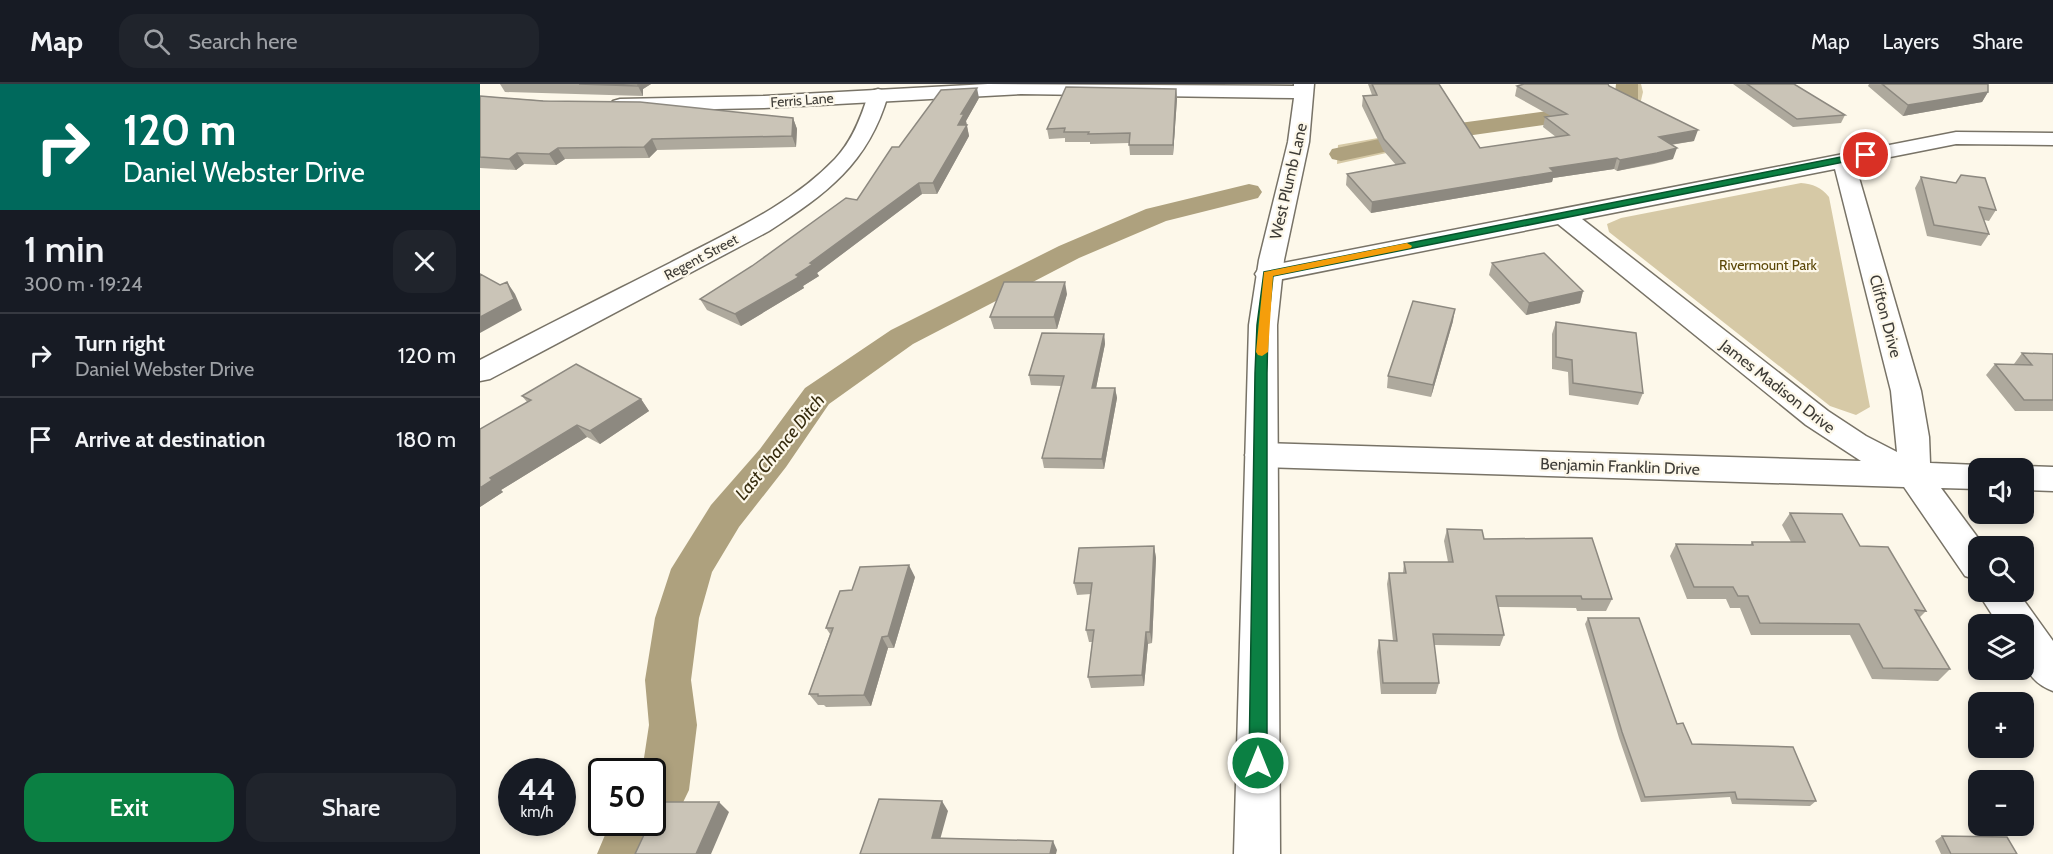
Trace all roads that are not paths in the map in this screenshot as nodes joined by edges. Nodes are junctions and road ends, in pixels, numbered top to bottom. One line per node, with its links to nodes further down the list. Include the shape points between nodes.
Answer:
1 (1304, 88): 2 (street, Ferris Lane, via 1021,88); 7 (street, West Plumb Lane, via 1299,138)
2 (878, 95): 3 (street, Ferris Lane); 8 (street, Regent Street, via 862,137 848,156 797,202 760,226)
3 (606, 105)
4 (2053, 139): 5 (street, via 1956,138)
5 (1843, 159): 6 (street); 10 (street, Clifton Drive, via 1906,392)
6 (1562, 215): 7 (street); 10 (street, James Madison Drive, via 1817,418 1855,444)
7 (1268, 274): 9 (street, West Plumb Lane, via 1263,325)
8 (480, 372)
9 (1261, 454): 10 (street, Benjamin Franklin Drive); 17 (street, West Plumb Lane)
10 (1914, 475): 11 (street, Benjamin Franklin Drive); 14 (street, James Madison Drive)
11 (1968, 477)
12 (2034, 478): 13 (street)
13 (2053, 479)
14 (1968, 552)
15 (2034, 645): 16 (street)
16 (2053, 673)
17 (1257, 854)

